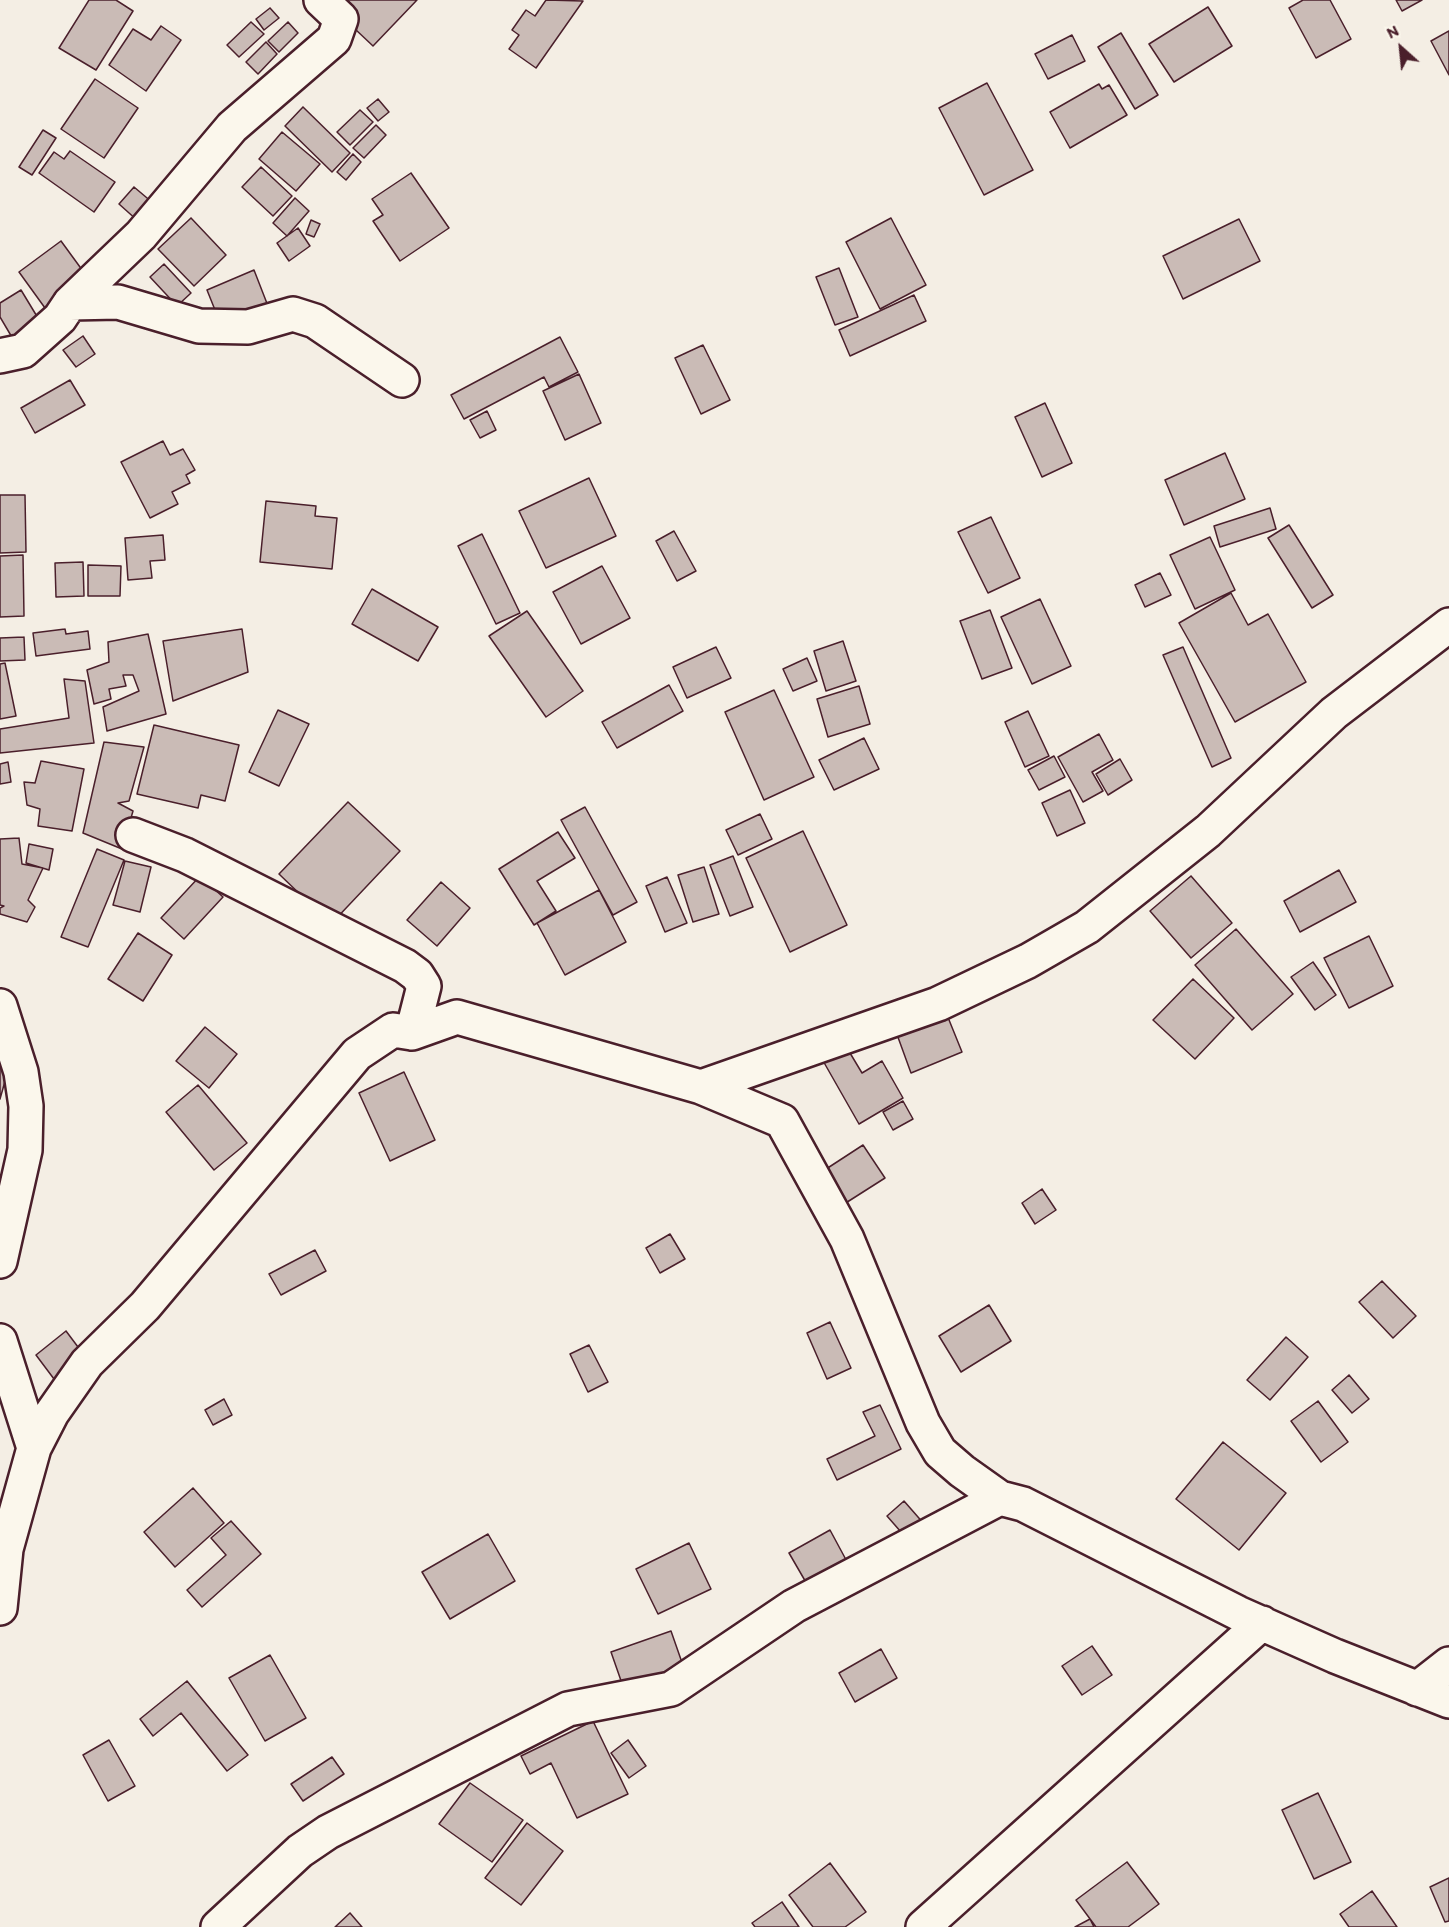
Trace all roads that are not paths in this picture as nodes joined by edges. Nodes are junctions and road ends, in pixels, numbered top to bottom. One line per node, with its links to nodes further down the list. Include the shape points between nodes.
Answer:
1 (321, 0): 2 (street, via 341,19 334,39 232,127 141,235)
2 (70, 303): 3 (street, via 60,318 23,351); 4 (street, via 118,302 199,326 248,327 293,314 315,321)
3 (0, 356)
4 (402, 380)
5 (1449, 625): 9 (street, via 1334,713 1208,831 1087,927 1028,961 938,1004)
6 (133, 835): 8 (street, via 185,855 405,966 424,986)
7 (0, 1006): 10 (street, via 21,1072 26,1106 25,1150)
8 (412, 1033): 9 (street, via 457,1017); 12 (street, via 393,1030 357,1054 146,1306 87,1363 52,1413)
9 (701, 1087): 13 (street, via 782,1120 847,1239 923,1423 940,1452)
10 (0, 1261)
11 (0, 1341): 12 (street)
12 (34, 1448): 14 (street, via 6,1549)
13 (1000, 1498): 15 (street, via 1023,1504); 19 (street, via 794,1606 671,1689 568,1709 328,1832 300,1851)
14 (0, 1608)
15 (1262, 1623): 17 (street); 20 (street)
16 (1449, 1664): 17 (street)
17 (1418, 1689): 18 (street)
18 (1449, 1701)
19 (218, 1927)
20 (923, 1927)

